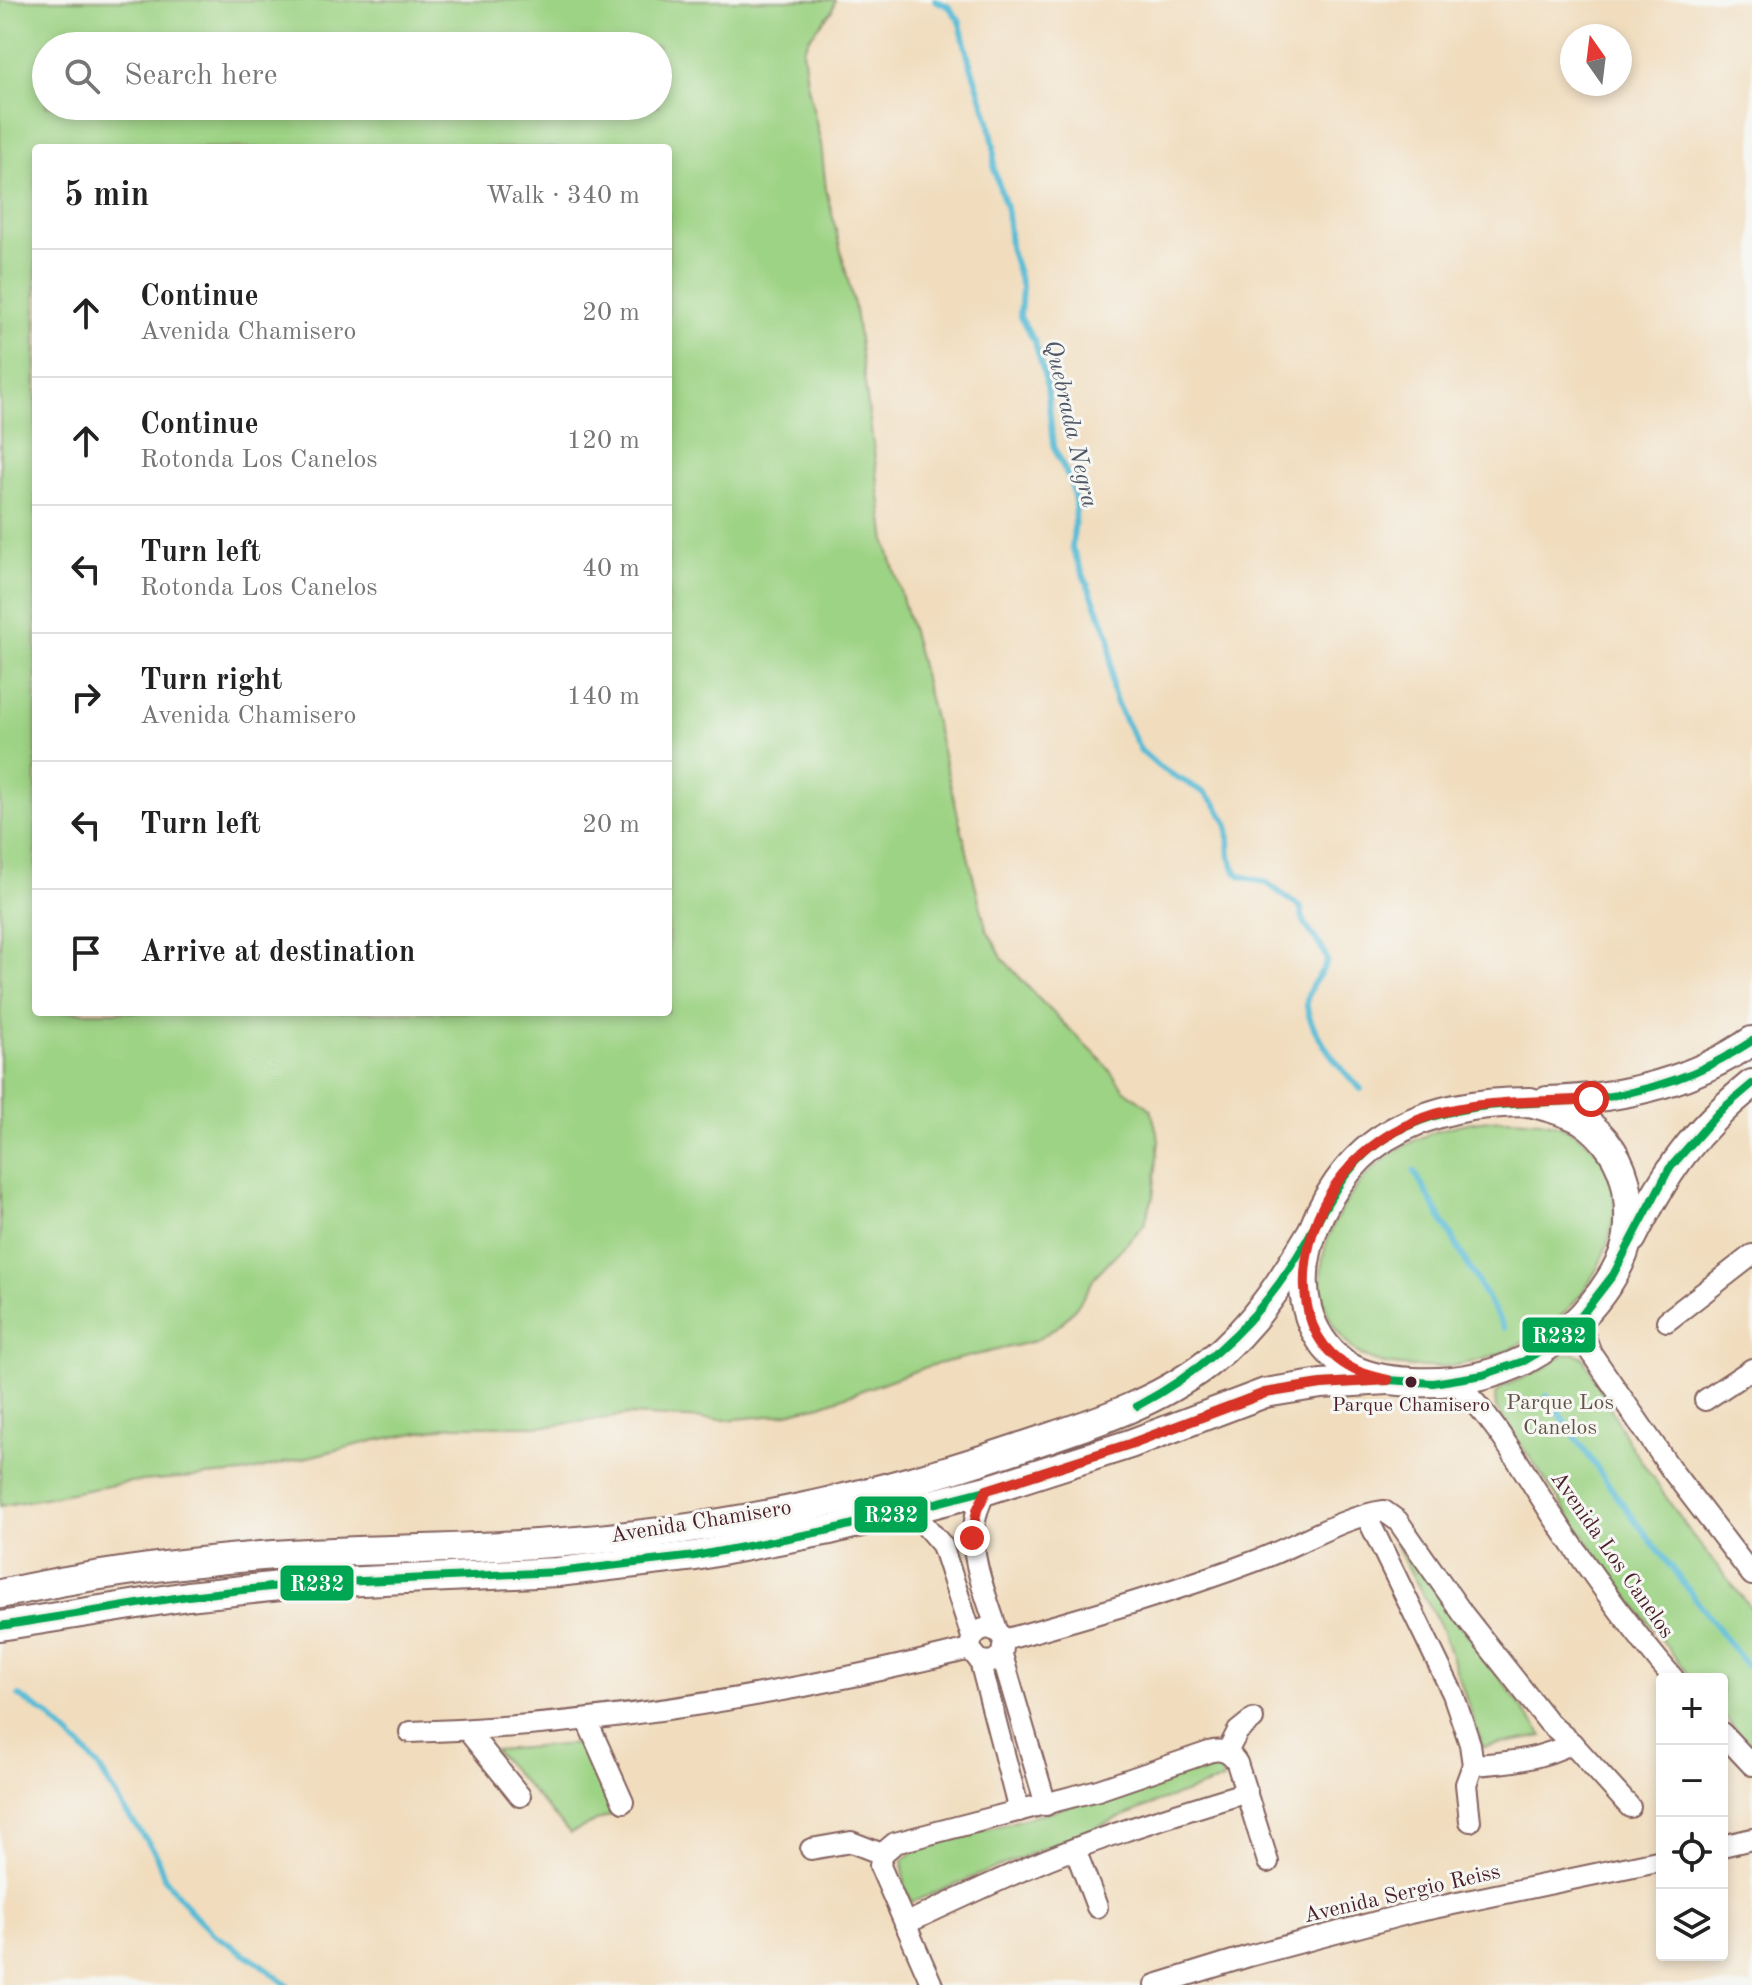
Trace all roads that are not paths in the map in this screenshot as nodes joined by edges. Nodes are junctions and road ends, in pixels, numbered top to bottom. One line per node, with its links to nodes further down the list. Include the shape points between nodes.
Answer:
1 (1752, 1041): 3 (street, via 1699,1070 1647,1089)
2 (1752, 1084): 5 (street, via 1719,1112 1669,1169)
3 (1530, 1102): 4 (street, via 1455,1109 1385,1137 1340,1179); 5 (street, via 1582,1121 1617,1157 1630,1208)
4 (1313, 1230): 10 (street, via 1303,1282 1315,1330 1345,1365); 17 (street, Avenida Chamisero, via 1263,1307 1192,1375 1129,1410 972,1464 818,1503 630,1535 249,1558 128,1571)
5 (1624, 1253): 7 (street)
6 (1752, 1255): 8 (street)
7 (1582, 1315): 11 (street, via 1524,1361); 16 (street, via 1591,1353)
8 (1667, 1321)
9 (1752, 1369): 12 (street)
10 (1388, 1380): 11 (street); 13 (street, Avenida Chamisero, via 1265,1393)
11 (1454, 1381): 21 (street, Avenida Los Canelos, via 1485,1412 1574,1549)
12 (1705, 1400)
13 (987, 1490): 14 (street, Avenida Chamisero); 19 (street, via 972,1538)
14 (907, 1512): 18 (street, Avenida Chamisero, via 695,1556 558,1572 298,1584); 20 (street, via 942,1545)
15 (1366, 1515): 19 (street, via 1162,1595); 27 (street, via 1384,1511 1398,1521 1481,1637 1549,1723); 29 (street, via 1453,1694)
16 (1752, 1575)
17 (0, 1594)
18 (0, 1626)
19 (1001, 1642): 20 (street, via 992,1662); 20 (street, via 989,1627 981,1629); 34 (street)
20 (974, 1649): 23 (street, via 789,1690); 36 (street)
21 (1669, 1673)
22 (1253, 1719): 28 (street, via 1238,1731)
23 (587, 1721): 24 (street); 33 (street)
24 (467, 1730): 25 (street); 32 (street)
25 (410, 1732)
26 (1728, 1739): 30 (street)
27 (1572, 1743): 29 (street, via 1535,1757); 35 (street)
28 (1227, 1752): 31 (street, via 1237,1763); 34 (street, via 1215,1750)
29 (1473, 1765): 37 (street, via 1466,1784)
30 (1752, 1765)
31 (1247, 1792): 41 (street); 44 (street)
32 (520, 1796)
33 (623, 1802)
34 (1046, 1805): 36 (street)
35 (1630, 1807)
36 (1019, 1811): 42 (street, via 895,1843)
37 (1470, 1821)
38 (1752, 1839): 39 (street)
39 (1728, 1845)
40 (811, 1849): 42 (street, via 851,1842)
41 (1075, 1849): 45 (street); 46 (street)
42 (882, 1854): 46 (street, via 881,1872)
43 (1656, 1861): 48 (street, Avenida Sergio Reiss, via 1410,1913)
44 (1268, 1862)
45 (1097, 1907)
46 (905, 1924): 47 (street)
47 (932, 1985)
48 (1155, 1985)

